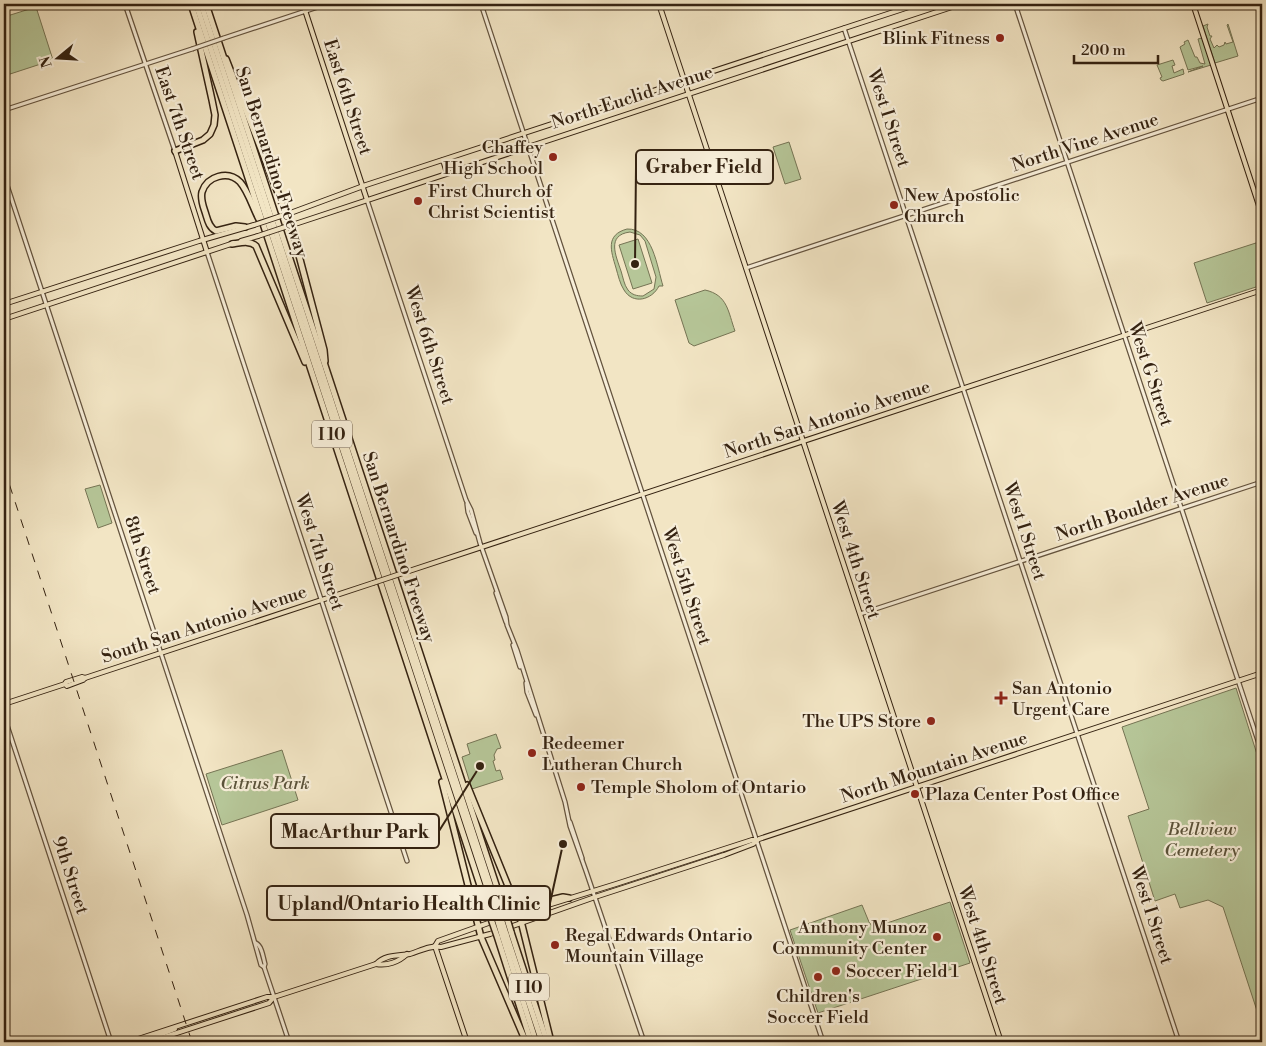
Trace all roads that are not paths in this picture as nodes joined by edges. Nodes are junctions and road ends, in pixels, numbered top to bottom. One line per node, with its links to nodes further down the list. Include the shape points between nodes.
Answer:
1 (125, 4): 17 (street, East 7th Street)
2 (201, 4): 73 (highway)
3 (206, 4): 16 (highway, San Bernardino Freeway / I 10)
4 (303, 4): 13 (main road, East 6th Street)
5 (327, 4): 13 (street)
6 (481, 4): 23 (street, West 5th Street)
7 (659, 4): 18 (main road, West 4th Street)
8 (918, 4): 14 (main road, North Euclid Avenue)
9 (960, 4): 15 (main road, North Euclid Avenue)
10 (1015, 4): 27 (street, West G Street)
11 (1193, 4): 22 (main road)
12 (193, 5): 25 (highway, via 214,122 205,139); 37 (highway, San Bernardino Freeway / I 10); 71 (highway)
13 (306, 11): 17 (street, bridge); 30 (main road, East 6th Street)
14 (844, 28): 15 (street, West I Street); 18 (main road, North Euclid Avenue)
15 (849, 40): 19 (main road, North Euclid Avenue); 33 (street, West I Street)
16 (219, 45): 32 (highway); 48 (highway, San Bernardino Freeway / I 10)
17 (145, 64): 21 (street); 25 (street, East 7th Street)
18 (684, 81): 19 (main road, West 4th Street); 23 (main road, North Euclid Avenue)
19 (688, 93): 24 (main road, North Euclid Avenue); 41 (main road, West 4th Street)
20 (1262, 98): 22 (street, North Vine Avenue)
21 (4, 110)
22 (1228, 110): 27 (street, North Vine Avenue); 34 (main road)
23 (524, 134): 24 (street, West 5th Street); 26 (main road, North Euclid Avenue)
24 (528, 146): 28 (main road, North Euclid Avenue); 53 (street, West 5th Street)
25 (175, 151): 38 (main road, East 7th Street)
26 (443, 160): 28 (main road); 30 (main road, North Euclid Avenue)
27 (1067, 162): 33 (street, North Vine Avenue); 47 (street, West G Street)
28 (447, 173): 31 (main road, North Euclid Avenue)
29 (4, 176): 43 (street, 8th Street)
30 (363, 186): 31 (main road, East 6th Street); 32 (main road, North Euclid Avenue)
31 (367, 200): 35 (main road, North Euclid Avenue); 55 (street, West 6th Street)
32 (287, 214): 35 (highway); 36 (main road, North Euclid Avenue, bridge)
33 (907, 215): 41 (street, North Vine Avenue); 50 (street, West I Street)
34 (1262, 215)
35 (288, 226): 39 (main road, North Euclid Avenue, bridge); 48 (highway, via 324,350)
36 (245, 227): 37 (highway, via 216,231 211,227 202,198 210,181 223,176 238,180); 38 (main road, North Euclid Avenue)
37 (265, 230): 49 (highway, San Bernardino Freeway / I 10)
38 (204, 240): 40 (main road, East 7th Street); 43 (main road, North Euclid Avenue)
39 (232, 244): 40 (main road, North Euclid Avenue); 49 (highway, via 246,242 256,246)
40 (207, 252): 45 (main road, North Euclid Avenue); 58 (street, West 7th Street)
41 (746, 268): 51 (main road, West 4th Street)
42 (1262, 290): 47 (main road, North San Antonio Avenue)
43 (42, 292): 44 (main road, North Euclid Avenue); 45 (street, 8th Street)
44 (4, 304)
45 (47, 306): 46 (main road, North Euclid Avenue); 60 (street, 8th Street)
46 (4, 320)
47 (1124, 336): 50 (main road, North San Antonio Avenue); 54 (street, West G Street)
48 (326, 372): 69 (highway, San Bernardino Freeway / I 10)
49 (316, 387): 67 (highway, San Bernardino Freeway / I 10)
50 (964, 389): 51 (main road, North San Antonio Avenue); 56 (street, West I Street)
51 (803, 442): 53 (main road, North San Antonio Avenue); 59 (main road, West 4th Street)
52 (1262, 482): 54 (street, North Boulder Avenue)
53 (642, 495): 55 (main road, North San Antonio Avenue); 75 (street, West 5th Street)
54 (1181, 509): 56 (street, North Boulder Avenue); 63 (street, West G Street)
55 (482, 547): 57 (main road, North San Antonio Avenue); 81 (street, West 6th Street)
56 (1021, 561): 59 (street, North Boulder Avenue); 68 (street, West I Street)
57 (400, 574): 58 (main road, South San Antonio Avenue, bridge)
58 (322, 601): 60 (main road, South San Antonio Avenue); 76 (street, West 7th Street)
59 (860, 614): 72 (main road, West 4th Street)
60 (160, 653): 62 (main road, South San Antonio Avenue); 92 (street, 8th Street)
61 (1262, 673): 63 (main road, North Mountain Avenue)
62 (84, 678): 64 (main road, South San Antonio Avenue); 64 (main road, via 67,686)
63 (1238, 681): 68 (main road, North Mountain Avenue); 70 (street, West G Street)
64 (65, 684): 65 (main road)
65 (4, 704)
66 (4, 716): 102 (street, 9th Street)
67 (430, 734): 74 (highway, San Bernardino Freeway / I 10); 88 (highway)
68 (1078, 734): 72 (main road, North Mountain Avenue); 117 (street, West I Street)
69 (453, 752): 79 (highway, San Bernardino Freeway / I 10); 84 (highway)
70 (1262, 753)
71 (452, 785): 74 (highway); 85 (highway)
72 (917, 787): 75 (main road, North Mountain Avenue); 116 (main road, West 4th Street)
73 (461, 796): 79 (highway); 85 (highway)
74 (458, 820): 85 (highway, San Bernardino Freeway / I 10)
75 (756, 840): 77 (main road, North Mountain Avenue); 80 (main road, North Mountain Avenue, via 724,856); 115 (street, West 5th Street)
76 (407, 861)
77 (679, 864): 78 (main road, North Mountain Avenue); 80 (main road)
78 (668, 867): 80 (main road); 81 (main road, North Mountain Avenue)
79 (490, 868): 85 (highway, San Bernardino Freeway / I 10)
80 (677, 870): 82 (main road, North Mountain Avenue)
81 (593, 891): 82 (street, West 6th Street); 83 (main road, North Mountain Avenue)
82 (595, 897): 87 (main road, North Mountain Avenue); 114 (street, West 6th Street)
83 (569, 898): 84 (highway, via 522,907); 86 (main road, North Mountain Avenue)
84 (514, 900): 86 (highway)
85 (498, 914): 89 (highway, San Bernardino Freeway / I 10, bridge); 89 (highway, San Bernardino Freeway / I 10, bridge)
86 (519, 914): 87 (highway); 88 (main road, North Mountain Avenue)
87 (522, 923): 90 (main road, North Mountain Avenue); 113 (highway)
88 (478, 926): 90 (highway); 91 (main road, North Mountain Avenue, via 438,941)
89 (504, 934): 95 (highway, San Bernardino Freeway / I 10); 97 (highway, San Bernardino Freeway / I 10); 110 (highway); 111 (highway)
90 (481, 936): 91 (main road, North Mountain Avenue, via 441,948); 108 (highway)
91 (435, 946): 92 (main road, via 407,954 383,966 376,964); 107 (main road)
92 (274, 997): 93 (main road); 96 (main road, via 269,1003); 106 (street, 8th Street)
93 (248, 1003): 94 (main road); 96 (main road)
94 (230, 1009): 98 (main road); 99 (main road, via 230,1013)
95 (520, 1009): 109 (highway, San Bernardino Freeway / I 10); 110 (highway)
96 (234, 1014): 99 (main road)
97 (540, 1019): 111 (highway); 112 (highway, San Bernardino Freeway / I 10)
98 (178, 1026): 100 (main road); 101 (main road)
99 (198, 1026): 101 (main road)
100 (154, 1034): 103 (main road); 104 (main road)
101 (155, 1040): 105 (main road)
102 (111, 1042)
103 (129, 1042)
104 (142, 1042)
105 (149, 1042)
106 (289, 1042)
107 (467, 1042)
108 (526, 1042)
109 (531, 1042)
110 (536, 1042)
111 (542, 1042)
112 (547, 1042)
113 (551, 1042)
114 (644, 1042)
115 (823, 1042)
116 (1001, 1042)
117 (1179, 1042)

